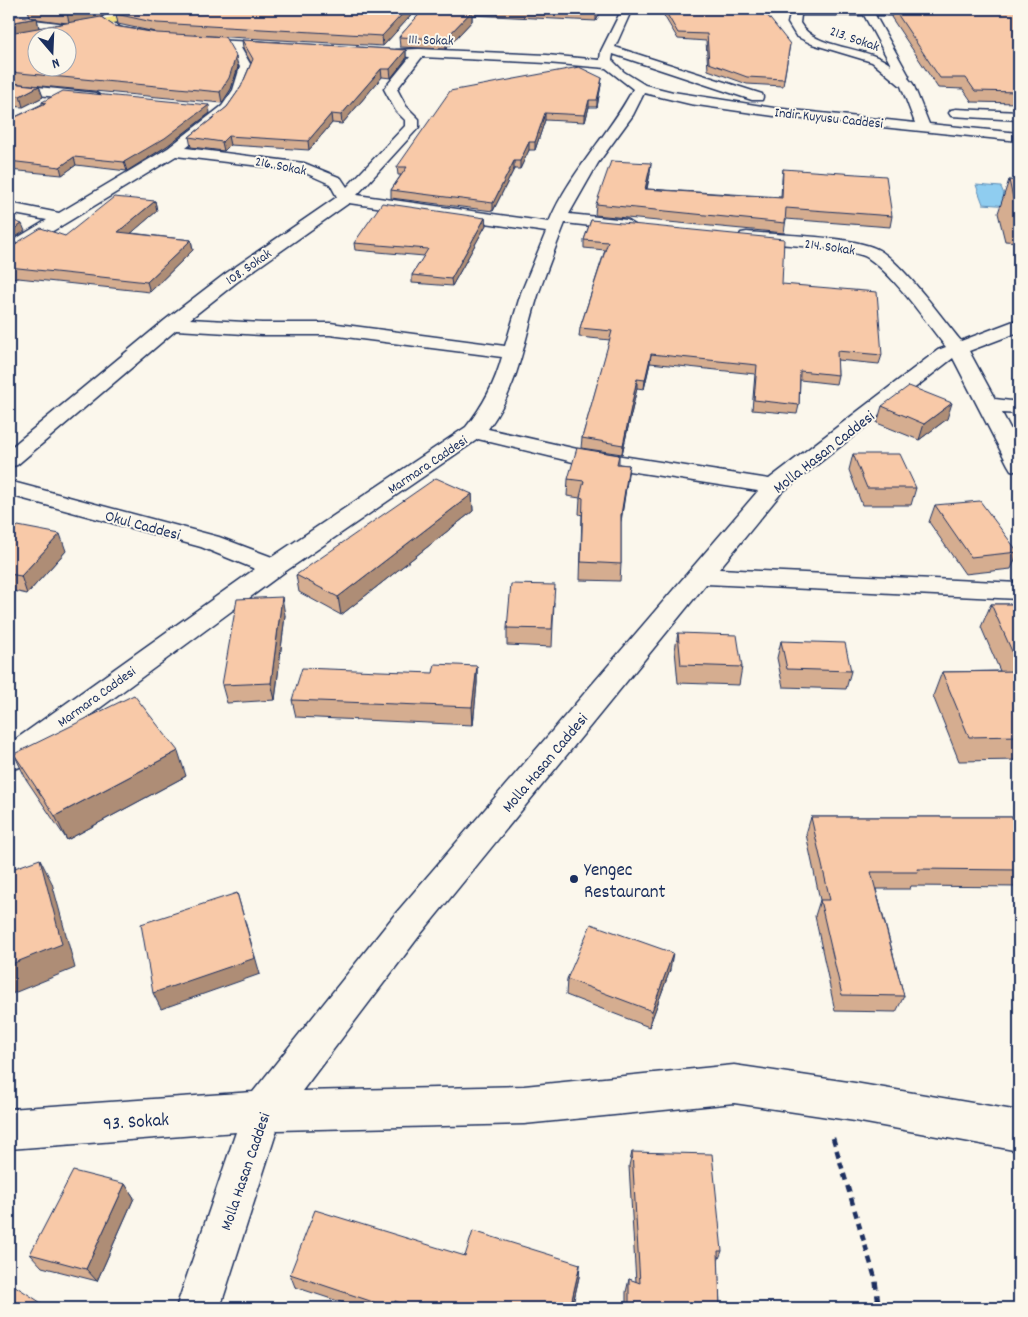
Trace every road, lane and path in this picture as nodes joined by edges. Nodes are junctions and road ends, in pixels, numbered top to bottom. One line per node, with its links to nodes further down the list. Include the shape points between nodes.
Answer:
1 (122, 9): 9 (street)
2 (173, 9): 9 (main road)
3 (627, 9): 18 (street)
4 (798, 10): 5 (street); 6 (street); 19 (street, 213. Sokak, via 794,24 800,34 816,42 876,59)
5 (735, 11)
6 (868, 12): 7 (street); 19 (street)
7 (944, 12)
8 (9, 20): 10 (street)
9 (104, 21): 10 (main road); 11 (street, via 117,31)
10 (67, 27): 12 (main road)
11 (142, 36)
12 (9, 39)
13 (177, 40): 15 (street)
14 (398, 40): 17 (street, 111. Sokak, via 387,52)
15 (233, 44): 16 (street); 26 (street, via 246,67)
16 (292, 47)
17 (419, 53): 18 (street, 111. Sokak, via 547,59); 33 (street, 108. Sokak, via 390,89 412,119 412,127)
18 (609, 57): 21 (street, via 620,75); 29 (street, 111. Sokak)
19 (907, 84): 27 (street)
20 (9, 88): 22 (street)
21 (640, 88): 29 (street, Indir Kuyusu Caddesi, via 707,104); 36 (street, Marmara Caddesi, via 626,115 590,162)
22 (62, 94): 23 (street); 24 (street)
23 (110, 98)
24 (39, 106)
25 (208, 108): 26 (street)
26 (227, 109): 32 (street)
27 (917, 112): 28 (street); 30 (street)
28 (1019, 116)
29 (815, 117): 30 (street, Indir Kuyusu Caddesi)
30 (923, 126): 31 (street, Indir Kuyusu Caddesi)
31 (1019, 137)
32 (173, 151): 33 (street, 216. Sokak, via 304,167 336,181); 35 (street)
33 (346, 198): 36 (street); 40 (street, 108. Sokak, via 231,278)
34 (9, 208): 35 (street)
35 (61, 218): 39 (street)
36 (557, 223): 37 (street); 43 (street, Marmara Caddesi, via 530,293)
37 (645, 227)
38 (732, 235): 42 (street, 214. Sokak, via 852,247 873,254 896,275)
39 (9, 250)
40 (172, 324): 43 (street, via 330,329); 47 (street, 108. Sokak)
41 (1019, 325): 42 (street, Molla Hasan Caddesi)
42 (958, 349): 44 (street, 214. Sokak); 49 (street, Molla Hasan Caddesi, via 945,354)
43 (513, 353): 46 (street, Marmara Caddesi, via 507,375 489,412)
44 (989, 405): 45 (street); 48 (street, 214. Sokak)
45 (1019, 408)
46 (474, 432): 49 (street, via 577,456); 51 (street, Marmara Caddesi)
47 (9, 460)
48 (1019, 465)
49 (774, 487): 52 (street, Molla Hasan Caddesi)
50 (9, 488): 51 (street, Okul Caddesi, via 210,542)
51 (274, 567): 54 (street, Marmara Caddesi)
52 (700, 576): 53 (street); 56 (street, Molla Hasan Caddesi, via 408,924)
53 (1019, 591)
54 (9, 759)
55 (821, 1097): 56 (street, 93. Sokak, via 734,1084 524,1105); 58 (street, 93. Sokak); 60 (path, via 874,1278)
56 (262, 1111): 57 (street, 93. Sokak); 59 (street, Molla Hasan Caddesi)
57 (9, 1129)
58 (1019, 1131)
59 (198, 1308)
60 (879, 1308)

